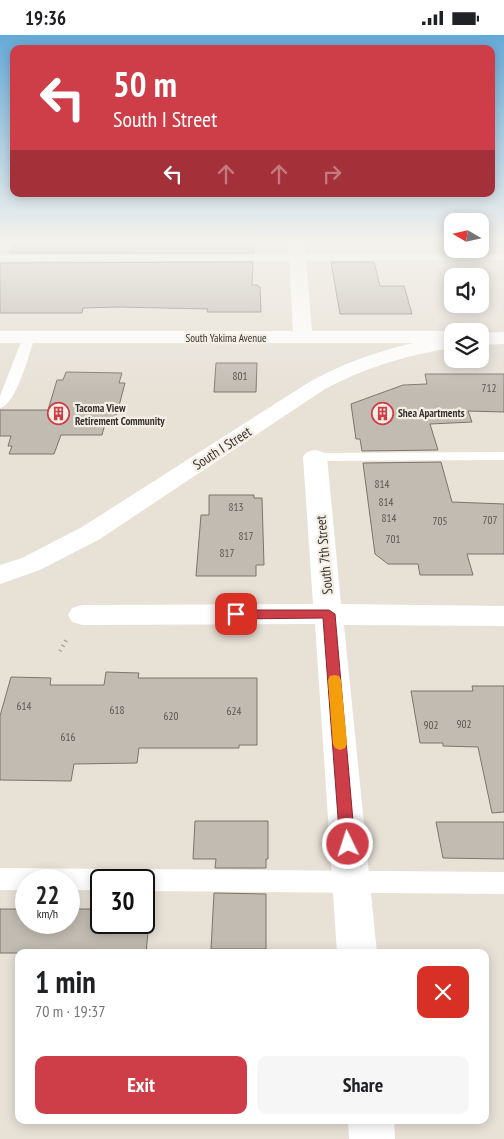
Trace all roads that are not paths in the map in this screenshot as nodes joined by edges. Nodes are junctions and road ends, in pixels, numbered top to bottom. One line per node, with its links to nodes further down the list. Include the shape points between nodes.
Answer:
1 (299, 292): 6 (street)
2 (0, 337): 3 (street, South Yakima Avenue)
3 (29, 337): 6 (street, South Yakima Avenue); 9 (lane, via 8,395)
4 (444, 337): 6 (street, South Yakima Avenue)
5 (504, 337): 7 (street)
6 (303, 338)
7 (489, 338)
8 (444, 343): 12 (street, South I Street, via 383,356 340,373 91,533 38,561)
9 (0, 404)
10 (504, 456): 11 (lane)
11 (315, 457): 13 (street, South 7th Street)
12 (0, 575)
13 (329, 614): 14 (street); 15 (street); 19 (street, South 7th Street)
14 (82, 615)
15 (504, 616)
16 (0, 879): 17 (lane)
17 (90, 880)
18 (155, 880): 19 (lane)
19 (351, 882): 20 (lane); 21 (street, South 7th Street)
20 (504, 883)
21 (357, 949)
22 (370, 1124): 23 (street)
23 (372, 1139)

